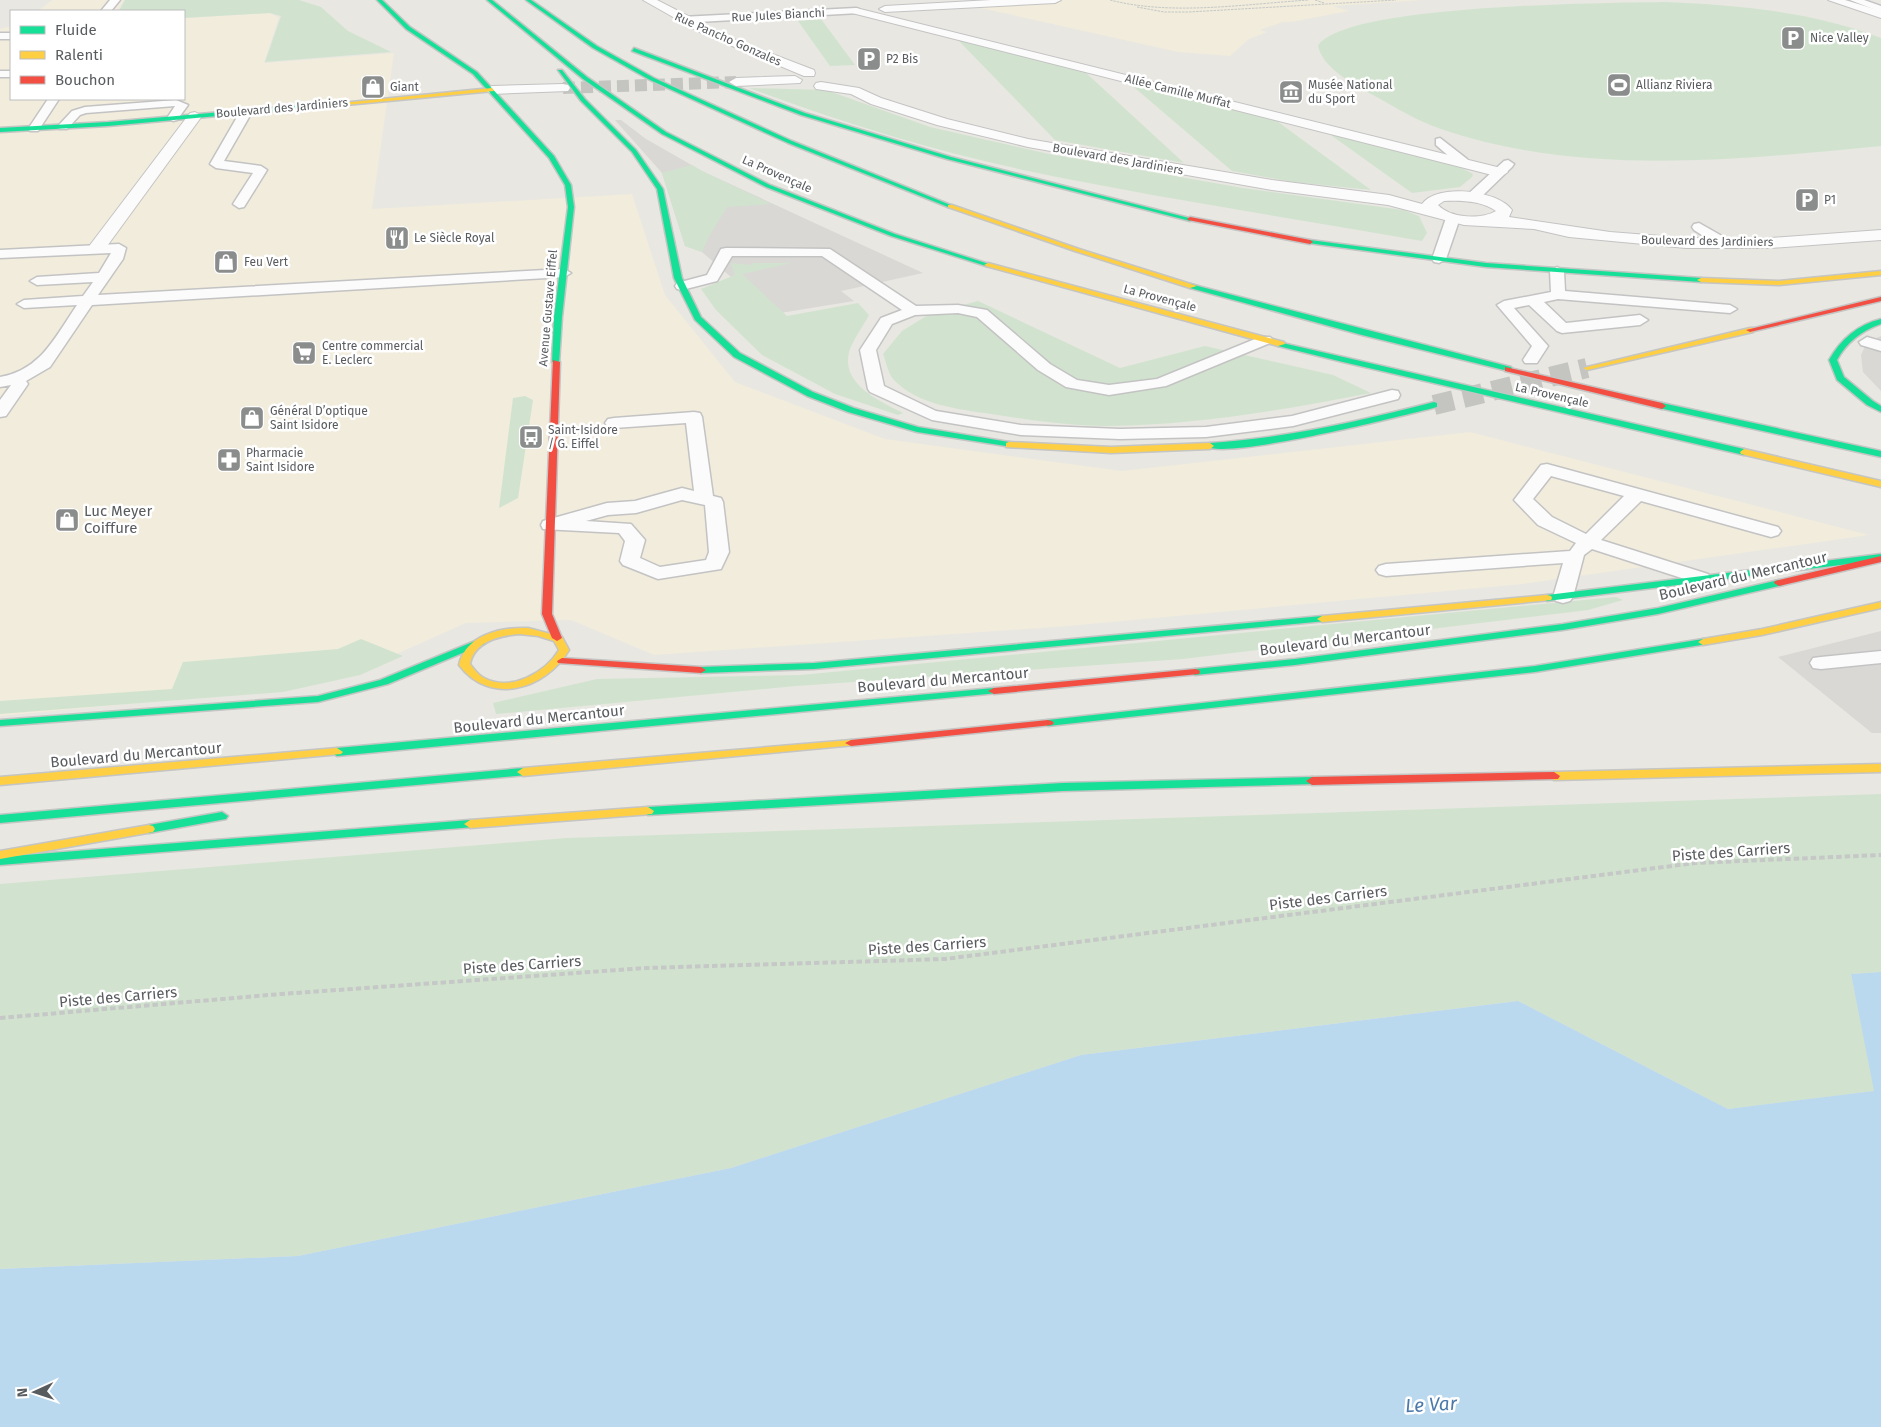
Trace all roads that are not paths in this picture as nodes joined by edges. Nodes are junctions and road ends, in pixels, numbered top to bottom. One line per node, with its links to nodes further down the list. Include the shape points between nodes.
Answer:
1 (115, 0): 10 (lane)
2 (379, 0): 24 (main road, Avenue Gustave Eiffel, via 408,28 475,73)
3 (489, 0): 15 (main road, La Provençale)
4 (649, 0): 13 (street, Rue Pancho Gonzales)
5 (1055, 0): 11 (street, Rue Jules Bianchi)
6 (1834, 0): 12 (street)
7 (1855, 0): 9 (lane)
8 (531, 2): 14 (main road); 73 (main road, La Provençale, via 607,55 640,73 816,155 987,221 1294,315 1600,393)
9 (1881, 8)
10 (107, 10)
11 (856, 11): 13 (lane, Rue Jules Bianchi); 31 (street, Allée Camille Muffat)
12 (1881, 15)
13 (681, 20): 17 (street, Rue Pancho Gonzales)
14 (587, 27)
15 (534, 38): 53 (main road, via 583,100 648,168 660,189); 63 (main road, La Provençale, via 664,133 717,162 794,197 893,235 1005,270)
16 (620, 43): 47 (main road, via 654,59 803,114 949,158 1202,222 1283,238)
17 (778, 62): 19 (street, Rue Pancho Gonzales); 22 (street, via 775,74)
18 (826, 72): 19 (street)
19 (808, 73): 20 (street, via 799,75)
20 (795, 80): 22 (street); 35 (street, Boulevard des Jardiniers, via 821,86 849,81 876,100 942,122 1028,143 1272,185)
21 (736, 82): 22 (street)
22 (757, 82)
23 (563, 88): 24 (street, Boulevard des Jardiniers)
24 (492, 90): 26 (main road, Boulevard des Jardiniers); 50 (main road, Avenue Gustave Eiffel, via 552,157 568,185 571,206)
25 (52, 100): 28 (lane)
26 (246, 112): 27 (main road, Boulevard des Jardiniers); 36 (lane, via 216,164 261,170)
27 (195, 116): 28 (main road, Boulevard des Jardiniers); 45 (street)
28 (34, 129): 29 (main road, Boulevard des Jardiniers)
29 (0, 130)
30 (1440, 142): 31 (lane)
31 (1464, 162): 32 (street, Allée Camille Muffat)
32 (1504, 168): 34 (lane)
33 (1451, 196): 34 (street, Boulevard des Jardiniers); 35 (street, Boulevard des Jardiniers); 38 (street, via 1430,202)
34 (1473, 197): 37 (street, Boulevard des Jardiniers)
35 (1389, 200): 38 (street, Boulevard des Jardiniers)
36 (239, 204)
37 (1501, 207): 40 (street, via 1503,214); 41 (street, Boulevard des Jardiniers)
38 (1436, 213): 39 (street, Boulevard des Jardiniers)
39 (1453, 218): 40 (street, Boulevard des Jardiniers); 47 (lane)
40 (1484, 220): 41 (street, Boulevard des Jardiniers)
41 (1534, 224): 44 (street, Boulevard des Jardiniers, via 1618,238)
42 (1700, 227): 44 (lane)
43 (1881, 235): 44 (street, Boulevard des Jardiniers, via 1818,241)
44 (1724, 243)
45 (96, 249): 46 (lane); 51 (lane, via 120,248)
46 (0, 254)
47 (1439, 259): 48 (main road)
48 (1557, 271): 49 (main road, via 1779,283); 54 (lane)
49 (1881, 273)
50 (564, 274): 57 (lane); 78 (main road, Avenue Gustave Eiffel, via 558,317)
51 (103, 276): 52 (lane); 57 (lane)
52 (37, 280)
53 (682, 286): 60 (lane, via 712,278 726,252 825,252); 69 (main road, via 698,318 737,355 775,378 851,410 917,429 986,442 1037,448 1111,450 1233,445 1343,428)
54 (1558, 295): 56 (lane); 59 (lane)
55 (1881, 299): 65 (main road)
56 (1533, 300): 61 (lane, via 1562,328); 64 (lane, via 1504,305 1540,346)
57 (85, 302): 58 (lane); 66 (lane, via 44,364)
58 (24, 304)
59 (1730, 309)
60 (913, 312): 63 (lane, via 958,309 982,313 1044,367 1072,384 1109,390 1160,383); 68 (lane, via 886,322 868,350 876,389 932,415 1021,430 1120,434 1206,432 1293,421)
61 (1640, 320)
62 (1881, 321): 70 (main road, via 1856,332 1841,344 1833,360 1840,378)
63 (1265, 340): 74 (main road, La Provençale)
64 (1531, 360)
65 (1588, 368)
66 (17, 379): 67 (lane); 71 (lane, via 20,384)
67 (0, 382)
68 (1392, 395)
69 (1434, 405)
70 (1881, 409)
71 (0, 412)
72 (614, 424): 76 (lane, via 694,417)
73 (1881, 454)
74 (1881, 484)
75 (1637, 494): 80 (lane); 81 (lane); 81 (lane, via 1547,469 1523,500)
76 (704, 500): 77 (lane, via 682,494); 79 (lane, via 714,502 719,552 714,565 658,574 630,561 635,540)
77 (636, 507): 78 (lane, via 607,508); 79 (lane)
78 (550, 525): 79 (lane); 82 (main road, Avenue Gustave Eiffel)
79 (624, 528)
80 (1771, 531)
81 (1581, 549): 84 (lane); 85 (lane); 87 (lane)
82 (548, 556): 86 (main road, Avenue Gustave Eiffel); 91 (main road, Avenue Gustave Eiffel, via 547,614)
83 (1881, 558): 85 (main road); 97 (main road, Boulevard du Mercantour, via 1658,612 1429,645 1295,662)
84 (1386, 570)
85 (1701, 578): 87 (main road)
86 (536, 592)
87 (1563, 597): 94 (main road, via 746,670 686,671)
88 (1881, 605): 101 (main road, via 1762,632 1535,669 915,737)
89 (522, 617): 90 (main road)
90 (510, 631): 91 (main road, via 544,632); 92 (main road)
91 (557, 638): 94 (main road, Avenue Gustave Eiffel, via 563,644)
92 (475, 645): 94 (main road, via 466,655 464,665 470,674 482,681 499,685 536,679 552,671); 96 (main road, via 384,682 318,699)
93 (1881, 657): 95 (lane)
94 (562, 661)
95 (1822, 664)
96 (0, 723)
97 (425, 745): 98 (main road); 100 (main road, Boulevard du Mercantour)
98 (109, 760)
99 (1881, 768): 106 (main road, via 1062,787 643,811)
100 (0, 781)
101 (403, 784): 102 (main road); 104 (main road)
102 (285, 805)
103 (236, 814): 105 (main road)
104 (0, 819)
105 (0, 855)
106 (0, 861)

